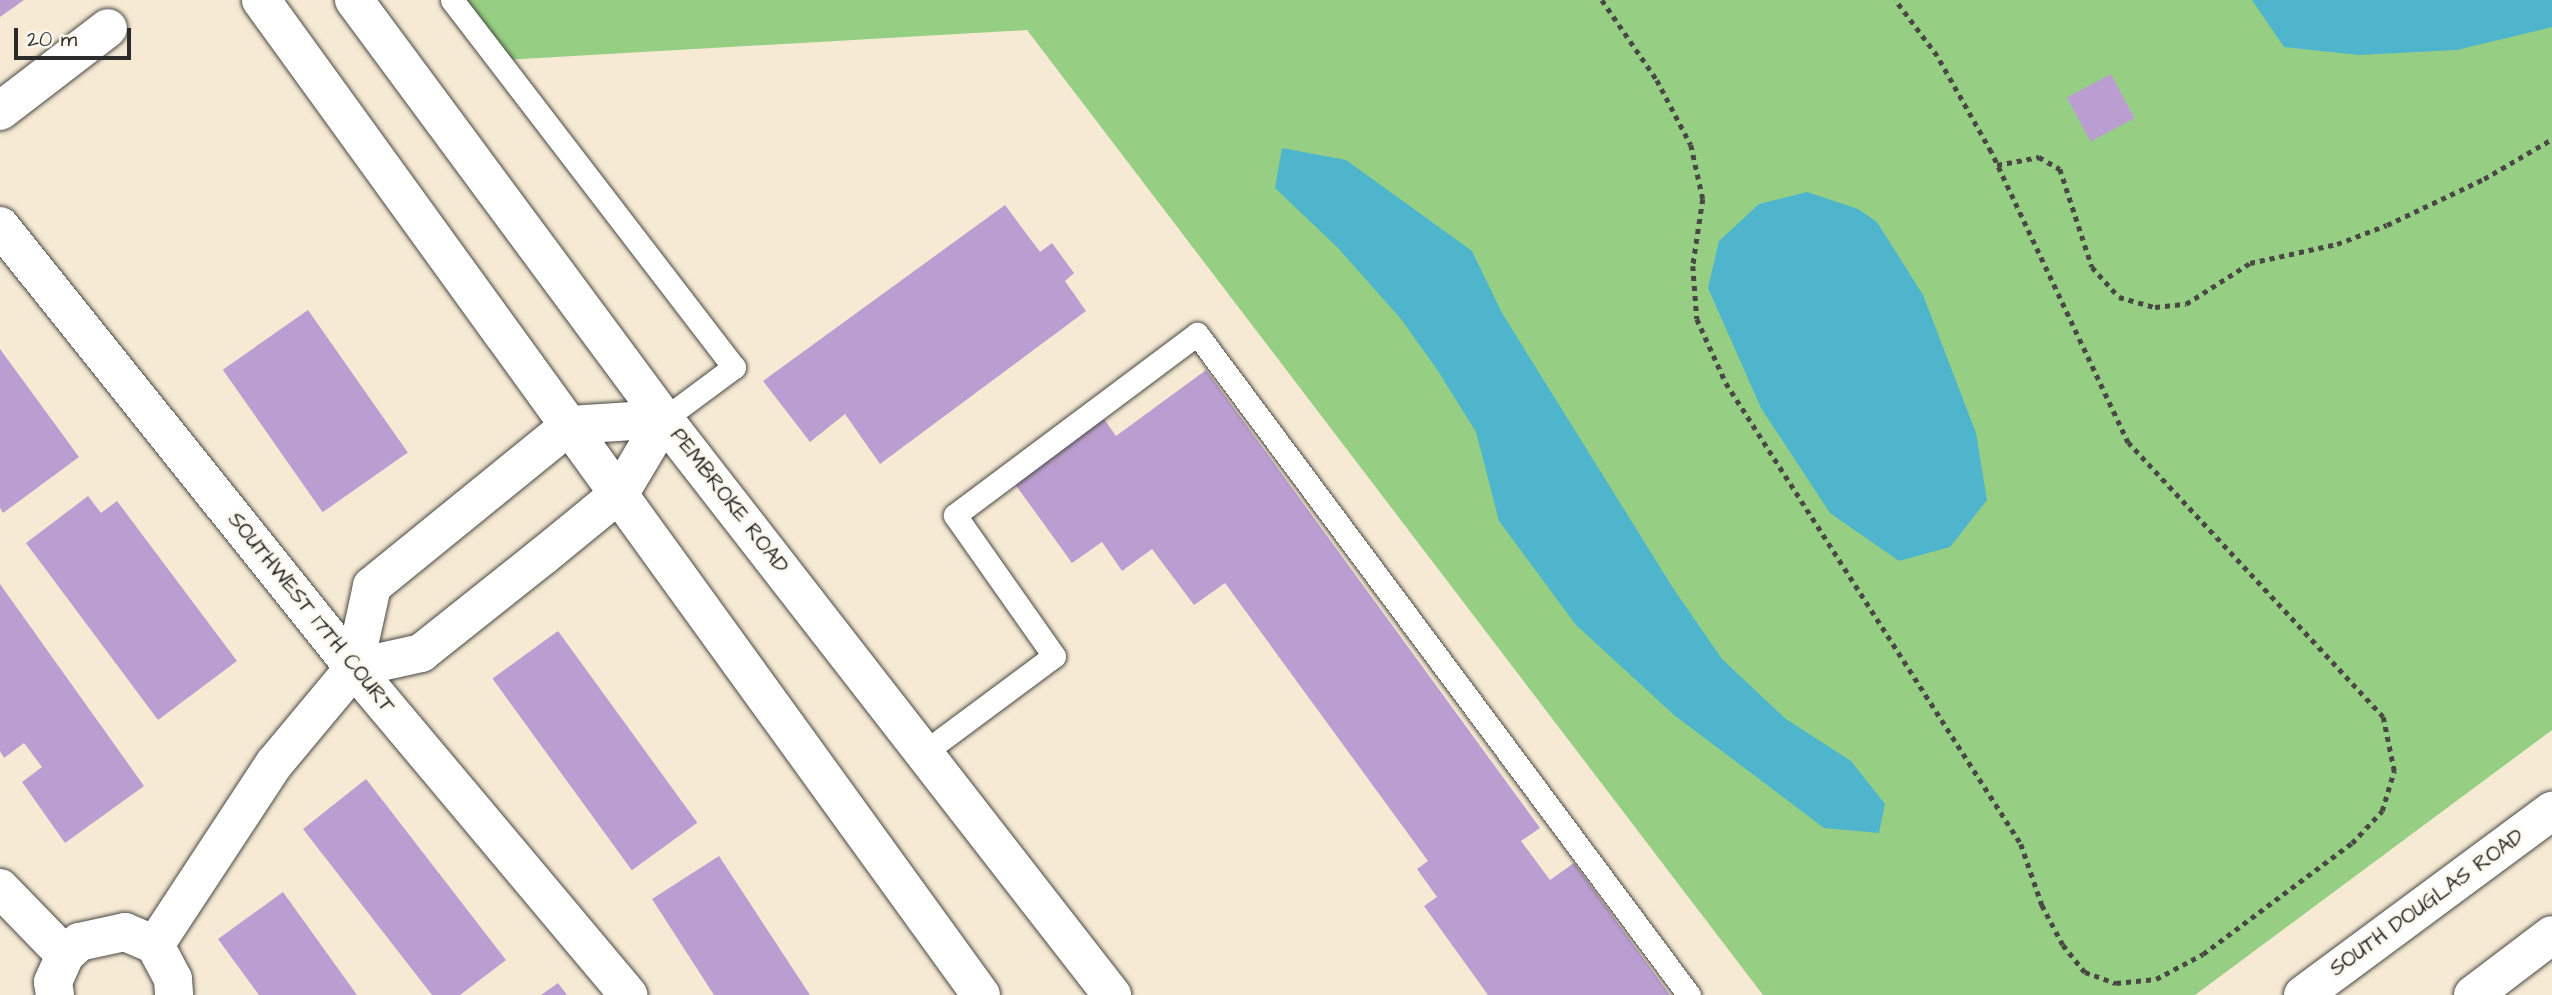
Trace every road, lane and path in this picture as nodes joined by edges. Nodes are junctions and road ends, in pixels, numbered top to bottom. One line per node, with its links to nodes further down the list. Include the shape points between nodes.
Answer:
1 (261, 0): 12 (main road)
2 (354, 0): 11 (main road, PEMBROKE ROAD)
3 (452, 0): 11 (lane, via 734,367)
4 (1602, 0): 9 (path, via 1657,80 1691,145 1703,199 1693,266 1697,319 1726,383 2021,844 2042,905 2063,945 2085,972 2116,984 2155,979 2203,954 2352,843 2382,811 2394,771 2376,705 2128,443)
5 (1895, 0): 9 (path, via 1937,56)
6 (108, 28): 7 (main road)
7 (0, 111)
8 (2552, 139): 9 (path, via 2484,179 2387,225 2337,244 2250,263 2186,304 2155,307 2119,296 2092,267 2060,169 2039,157)
9 (1997, 165)
10 (0, 226): 14 (main road, SOUTHWEST 17TH COURT)
11 (664, 419): 12 (main road); 13 (main road); 15 (main road, PEMBROKE ROAD)
12 (570, 425): 13 (main road); 14 (main road, via 372,586)
13 (620, 493): 14 (main road, via 421,653); 24 (main road)
14 (354, 668): 19 (main road, via 274,764); 23 (main road, SOUTHWEST 17TH COURT)
15 (926, 751): 25 (main road, PEMBROKE ROAD); 26 (lane, via 1055,656 955,515 1197,334)
16 (2552, 811): 27 (main road, SOUTH DOUGLAS ROAD)
17 (0, 888): 20 (main road)
18 (2552, 935): 28 (main road)
19 (155, 945): 20 (main road, via 125,932 102,934 79,942); 22 (main road, via 169,968)
20 (65, 955): 21 (main road, via 53,982)
21 (55, 995)
22 (174, 995)
23 (628, 995)
24 (981, 995)
25 (1112, 995)
26 (1689, 995)
27 (2303, 995)
28 (2473, 995)

